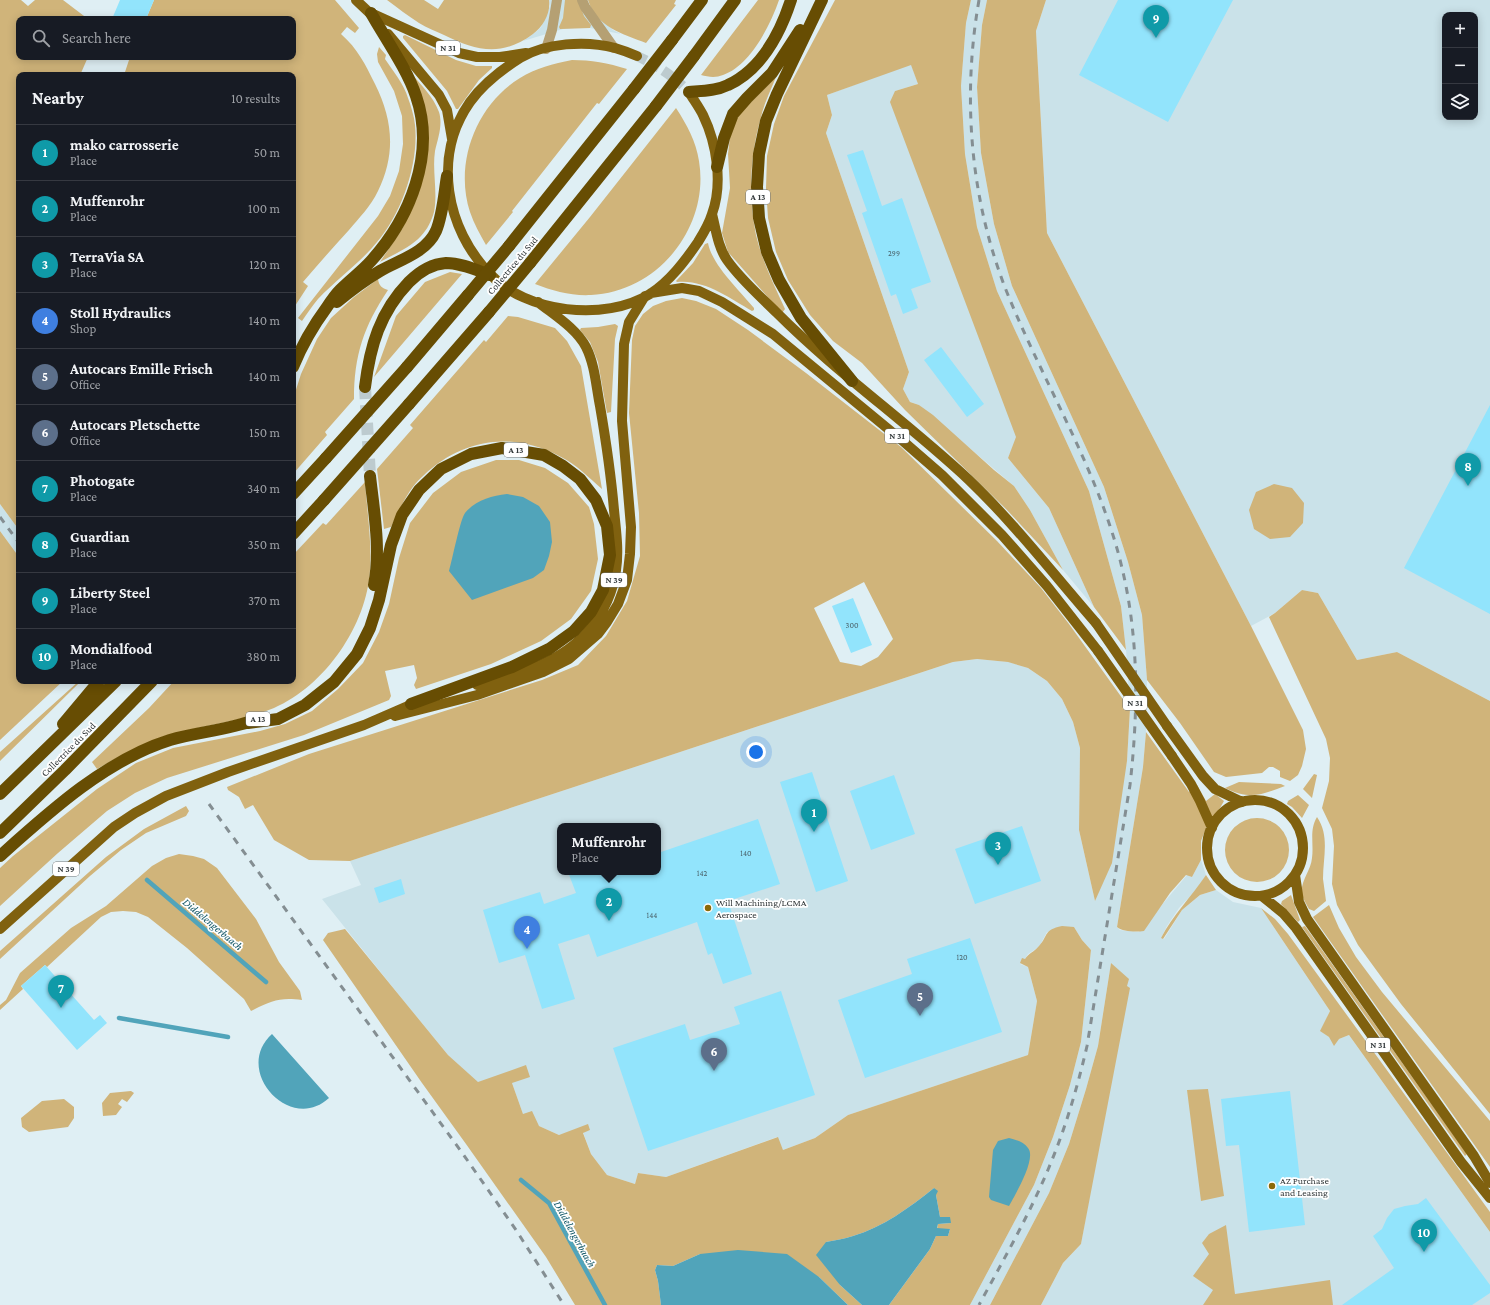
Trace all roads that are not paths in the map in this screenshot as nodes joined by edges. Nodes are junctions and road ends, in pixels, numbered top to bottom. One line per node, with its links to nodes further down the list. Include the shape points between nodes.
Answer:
1 (356, 0): 9 (main road, N 31)
2 (557, 0): 11 (street)
3 (582, 0): 10 (street)
4 (702, 0): 27 (highway, Collectrice du Sud, bridge, via 509,246 407,367)
5 (735, 0): 28 (highway, Collectrice du Sud, bridge, via 656,106 530,263)
6 (791, 0): 14 (highway, via 773,44 744,76 727,86)
7 (819, 0): 16 (highway, via 772,73 733,114)
8 (822, 0): 24 (highway, A 13, via 766,121 759,154 759,218 767,252 779,280 801,318)
9 (371, 13): 12 (main road, N 31, via 458,53 477,57 500,57); 15 (main road, N 31, via 439,95 447,110); 22 (highway, via 416,96 423,125 418,175 410,203 398,227 370,262 339,291)
10 (614, 48): 11 (main road, N 31, via 588,44 562,45); 13 (main road, N 31)
11 (546, 49): 12 (main road, N 31)
12 (531, 52): 15 (main road, N 31, via 483,85 459,120)
13 (637, 56)
14 (689, 92): 16 (main road, N 31, via 703,115 712,140)
15 (452, 140): 17 (main road, N 31)
16 (717, 166): 18 (main road, N 31, via 717,191)
17 (447, 176): 19 (main road, N 31, via 455,219 464,239); 22 (highway, via 440,218 427,244 343,296)
18 (712, 214): 20 (main road, N 31, via 687,258 670,277); 24 (main road, N 31, via 718,243 727,259 746,282 796,332)
19 (490, 275): 21 (main road, N 31, via 512,290); 25 (highway, via 458,264 445,263 434,265 417,274 384,313 368,363)
20 (648, 295): 21 (main road, N 31, via 619,306 592,311 564,309); 34 (main road, N 39, via 630,322 624,344 622,421 631,527 629,560 627,580 618,604 607,622 598,634 569,659 543,672 478,695); 38 (main road, N 31, bridge, via 682,288 699,291 722,302 773,334 942,475 1002,535 1098,651 1191,784)
21 (538, 302): 32 (main road, N 39, via 576,334 586,346 592,364 610,462 618,552 610,595 589,631 568,650 546,663)
22 (314, 324): 23 (highway)
23 (296, 360)
24 (852, 381): 37 (main road, N 31, bridge, via 933,447 1012,525 1096,622 1203,776 1215,789)
25 (365, 387)
26 (370, 476): 33 (highway, A 13, via 377,571 361,632 345,659 304,698 276,713)
27 (296, 491)
28 (296, 531)
29 (96, 684): 35 (highway)
30 (113, 684): 35 (highway, Collectrice du Sud)
31 (149, 684): 39 (highway, Collectrice du Sud)
32 (411, 704): 33 (highway, A 13, via 512,667 549,649 574,631 591,612 603,590 610,555 607,526 596,500 580,479 563,466 544,455 502,448 471,454 441,469 419,490 402,515 391,545 370,628 356,654 334,682 305,705 278,719); 34 (main road, N 39)
33 (248, 723): 40 (highway, A 13, via 169,740 134,755 92,780 48,813)
34 (364, 724): 43 (main road, N 39, via 208,779 166,796 135,813 114,827)
35 (18, 776): 36 (highway, Collectrice du Sud)
36 (0, 794)
37 (1242, 802): 38 (main road, via 1230,808); 41 (main road, via 1269,803 1284,810 1294,821 1301,836 1303,849 1301,863)
38 (1212, 828): 42 (main road, via 1208,851 1216,875 1224,885 1236,892)
39 (0, 833)
40 (0, 856)
41 (1295, 875): 42 (main road, via 1280,889); 44 (main road, N 31, via 1299,902 1307,919 1474,1156)
42 (1262, 896): 45 (main road, N 31, via 1283,913 1296,928 1461,1162)
43 (0, 929)
44 (1490, 1183)
45 (1490, 1198)

